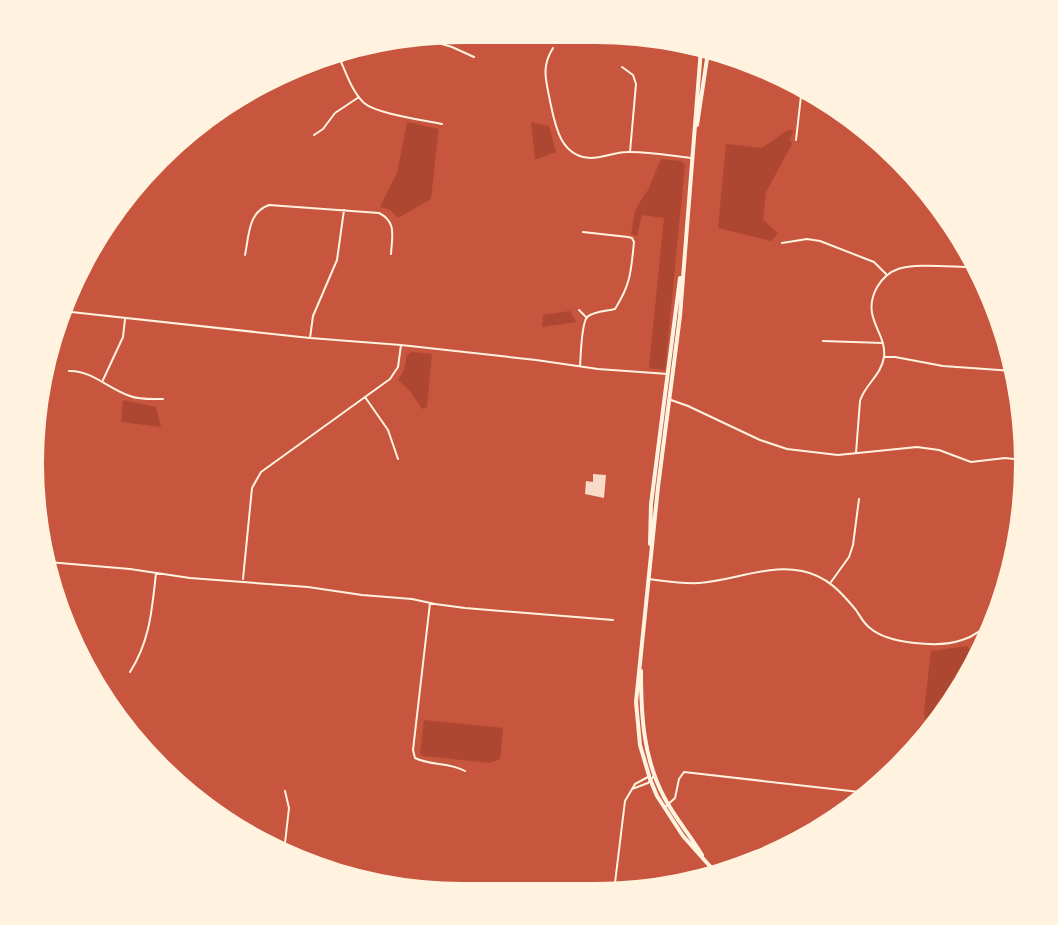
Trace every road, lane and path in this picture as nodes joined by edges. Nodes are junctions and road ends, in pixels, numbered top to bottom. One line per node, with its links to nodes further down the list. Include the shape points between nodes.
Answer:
1 (440, 44): 3 (street)
2 (553, 48): 13 (street, via 546,59 545,74 562,142 581,157)
3 (474, 57)
4 (700, 57): 14 (main road)
5 (707, 59): 14 (main road)
6 (341, 62): 8 (street)
7 (622, 67): 13 (street, via 633,75 636,84)
8 (359, 97): 10 (street, via 374,109); 11 (street, via 335,113)
9 (801, 98): 12 (street)
10 (442, 124)
11 (314, 135)
12 (796, 140)
13 (630, 152): 14 (street)
14 (692, 158): 34 (main road)
15 (344, 210): 18 (street, via 388,217 392,225); 19 (street, via 269,205 261,208 254,215); 26 (street, via 337,260 312,316)
16 (583, 232): 24 (street, via 628,237 634,242 629,286 622,298 615,309)
17 (782, 243): 21 (street, via 820,241 874,262)
18 (391, 254)
19 (245, 255)
20 (966, 267): 21 (street, via 910,267)
21 (887, 275): 28 (street, via 877,287 872,305)
22 (579, 310): 24 (street)
23 (71, 312): 25 (street)
24 (587, 318): 31 (street)
25 (125, 319): 26 (street); 35 (street, via 123,338)
26 (310, 338): 29 (street)
27 (823, 341): 28 (street)
28 (883, 343): 30 (street)
29 (401, 345): 31 (street); 36 (street, via 398,367 390,379)
30 (884, 357): 32 (street); 39 (street, via 880,371 860,400)
31 (580, 366): 34 (street)
32 (1004, 370)
33 (69, 371): 35 (street)
34 (670, 374): 38 (main road)
35 (102, 381): 37 (street, via 131,397)
36 (365, 397): 40 (street, via 388,430); 46 (street, via 255,479)
37 (163, 399)
38 (668, 399): 39 (street, via 772,446 829,454); 45 (main road, via 651,504)
39 (856, 453): 41 (street, via 917,447 971,462)
40 (398, 459)
41 (1014, 459)
42 (859, 499): 47 (street, via 849,557)
43 (56, 563): 44 (street)
44 (156, 573): 46 (street); 51 (street, via 151,622)
45 (649, 579): 47 (street, via 699,583 781,569); 53 (main road, via 637,679 637,722)
46 (243, 580): 48 (street)
47 (831, 582): 50 (street, via 869,628 881,636 947,643)
48 (430, 603): 49 (street); 52 (street, via 413,750 415,758 422,761 455,765)
49 (613, 620)
50 (979, 631)
51 (130, 672)
52 (465, 771)
53 (651, 778): 54 (street); 54 (street, via 640,780); 57 (main road)
54 (630, 790): 60 (street, via 623,807)
55 (285, 791): 58 (street, via 289,808)
56 (855, 792): 57 (street, via 688,772 681,775 675,798)
57 (666, 806): 59 (main road, via 683,836)
58 (285, 842)
59 (710, 865)
60 (615, 881)

